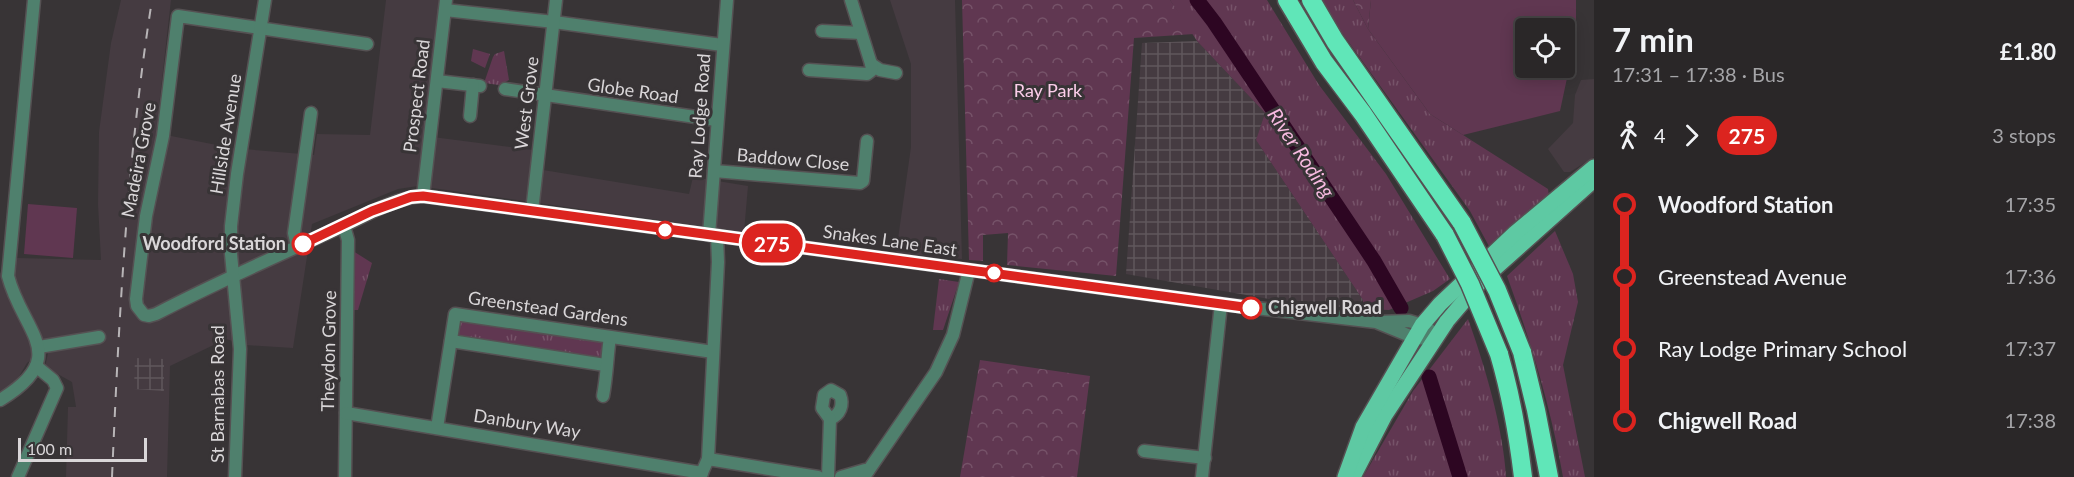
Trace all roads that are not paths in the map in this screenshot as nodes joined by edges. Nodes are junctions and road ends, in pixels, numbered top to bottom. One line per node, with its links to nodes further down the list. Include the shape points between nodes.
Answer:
1 (34, 0): 34 (street)
2 (265, 0): 10 (street, Hillside Avenue)
3 (556, 0): 9 (street, West Grove)
4 (727, 0): 14 (street, Ray Lodge Road)
5 (851, 0): 12 (street)
6 (1287, 0): 66 (highway, bridge, via 1324,62 1445,235 1470,284 1508,386)
7 (1311, 0): 67 (highway, bridge, via 1335,41 1462,223 1497,290 1522,352)
8 (446, 5): 9 (street); 18 (street, Prospect Road)
9 (554, 22): 14 (street); 20 (street, West Grove)
10 (261, 28): 13 (street, Madeira Grove); 35 (street, Hillside Avenue, via 234,198); 37 (street, Madeira Grove, via 178,11 163,136 146,216 136,299)
11 (822, 31): 12 (street)
12 (861, 33): 15 (street)
13 (367, 44)
14 (722, 45): 23 (street, Ray Lodge Road)
15 (871, 66): 16 (street, via 867,74); 17 (street)
16 (809, 70)
17 (896, 73)
18 (438, 81): 22 (street, via 477,85); 28 (street, Prospect Road)
19 (505, 89): 20 (street, Globe Road)
20 (546, 97): 23 (street, Globe Road); 29 (street, West Grove)
21 (311, 113): 32 (street, via 294,233)
22 (470, 116)
23 (716, 120): 26 (street, Ray Lodge Road)
24 (867, 141): 26 (street, Baddow Close, via 860,183)
25 (1594, 167): 38 (main road, via 1515,233 1440,304)
26 (714, 171): 31 (street, Ray Lodge Road)
27 (1594, 180): 41 (main road, via 1482,280)
28 (423, 196): 29 (street, Snakes Lane East); 30 (street, Snakes Lane East, via 382,207)
29 (532, 211): 31 (street, Snakes Lane East)
30 (344, 226): 32 (street, Snakes Lane East); 49 (street, Theydon Grove, via 348,240)
31 (713, 235): 33 (street, Snakes Lane East); 44 (street, Ray Lodge Road)
32 (297, 246): 35 (street, Snakes Lane East)
33 (969, 270): 36 (street, Snakes Lane East); 55 (street, via 953,335 936,372)
34 (4, 275): 43 (street)
35 (233, 275): 37 (street, Snakes Lane East, via 156,314 149,316); 58 (street, St Barnabas Road, via 240,349)
36 (1221, 304): 38 (street, Snakes Lane East, via 1376,322); 54 (street)
37 (140, 311)
38 (1419, 331): 41 (street); 64 (main road, via 1362,427)
39 (99, 337): 43 (street)
40 (610, 337): 42 (street, Greenstead Gardens, via 457,314); 44 (street, Greenstead Gardens); 45 (street)
41 (1434, 339): 65 (main road, via 1385,415)
42 (451, 341): 45 (street); 51 (street, Greenstead Gardens)
43 (39, 347): 46 (street)
44 (713, 352): 53 (street, Ray Lodge Road)
45 (605, 365): 47 (street)
46 (36, 366): 48 (street, via 31,375); 57 (street, via 57,388)
47 (603, 396)
48 (0, 400)
49 (346, 413): 51 (street, Danbury Way); 59 (street, Theydon Grove)
50 (830, 419): 61 (street)
51 (437, 428): 56 (street, Danbury Way)
52 (1144, 451): 54 (street)
53 (708, 459): 56 (street); 60 (street)
54 (1205, 459): 63 (street)
55 (866, 474): 62 (street, via 865,470)
56 (701, 475)
57 (18, 477)
58 (235, 477)
59 (345, 477)
60 (818, 477)
61 (828, 477)
62 (841, 477)
63 (1202, 477)
64 (1345, 477)
65 (1353, 477)
66 (1523, 477)
67 (1548, 477)

